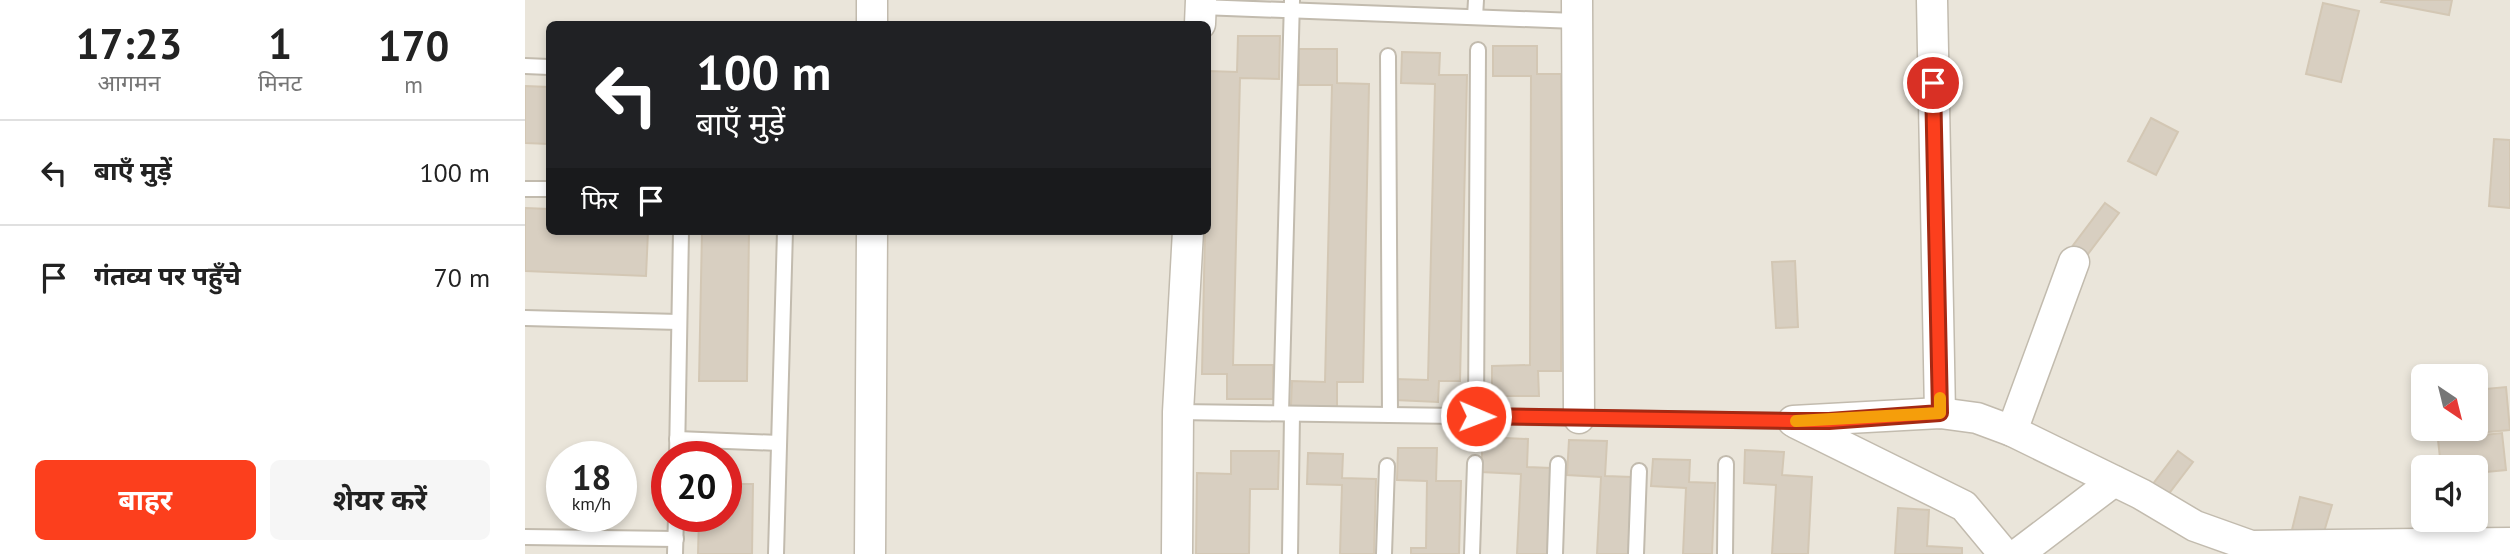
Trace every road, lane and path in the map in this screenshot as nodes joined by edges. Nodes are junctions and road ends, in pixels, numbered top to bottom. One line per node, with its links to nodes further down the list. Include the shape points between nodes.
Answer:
1 (872, 0): 9 (street)
2 (1476, 0): 8 (lane)
3 (1932, 0): 25 (street)
4 (1292, 5): 5 (lane); 7 (lane); 24 (lane)
5 (1391, 7): 8 (lane)
6 (1576, 10): 8 (lane); 28 (street)
7 (1201, 11)
8 (1475, 17)
9 (872, 21)
10 (1478, 50): 27 (lane)
11 (1388, 56): 26 (lane)
12 (525, 66): 13 (lane)
13 (546, 66)
14 (525, 189): 15 (lane)
15 (546, 189)
16 (681, 235): 22 (lane)
17 (785, 235): 32 (lane)
18 (872, 235): 46 (street)
19 (1188, 235): 23 (street)
20 (2074, 262): 30 (street)
21 (525, 318): 22 (lane)
22 (679, 322): 31 (lane)
23 (1178, 412): 24 (lane); 47 (street)
24 (1287, 413): 26 (lane); 48 (lane)
25 (1940, 413): 29 (street); 30 (street, via 1977,418)
26 (1390, 415): 27 (lane)
27 (1476, 416): 28 (lane)
28 (1579, 418): 29 (lane)
29 (1793, 421): 54 (street, via 1964,506)
30 (2012, 431): 38 (street)
31 (677, 439): 32 (lane)
32 (779, 443): 45 (lane)
33 (1475, 463): 50 (lane)
34 (1558, 464): 51 (lane)
35 (1726, 464): 53 (lane)
36 (1387, 466): 49 (lane)
37 (1639, 471): 52 (lane)
38 (2114, 481): 43 (street, via 2195,526); 55 (street)
39 (676, 532): 41 (lane)
40 (525, 537): 41 (lane)
41 (676, 539): 44 (lane)
42 (2510, 542): 43 (street)
43 (2251, 550)
44 (675, 554)
45 (776, 554)
46 (870, 554)
47 (1177, 554)
48 (1290, 554)
49 (1384, 554)
50 (1472, 554)
51 (1555, 554)
52 (1636, 554)
53 (1725, 554)
54 (2004, 554)
55 (2018, 554)

